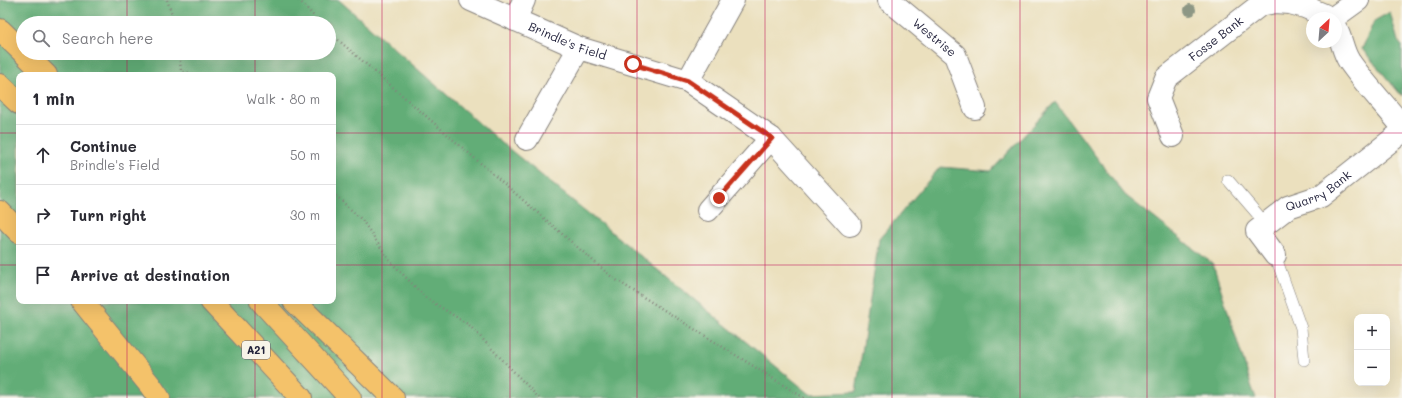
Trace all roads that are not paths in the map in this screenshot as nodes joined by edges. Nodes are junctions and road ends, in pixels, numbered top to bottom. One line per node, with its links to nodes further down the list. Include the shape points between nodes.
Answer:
1 (471, 0): 8 (street, Brindle's Field)
2 (524, 0): 8 (street)
3 (733, 0): 15 (street)
4 (890, 0): 18 (street, Westrise, via 955,55)
5 (1358, 0): 7 (street)
6 (1317, 12): 21 (street, Fosse Bank, via 1290,3 1260,5 1166,78 1158,98)
7 (1341, 12)
8 (515, 20): 11 (street, Brindle's Field)
9 (0, 30): 10 (highway)
10 (16, 46)
11 (579, 48): 15 (street, Brindle's Field); 23 (street)
12 (1342, 48): 19 (street)
13 (30, 60): 14 (highway)
14 (43, 72)
15 (688, 81): 22 (street, Brindle's Field)
16 (0, 84): 17 (highway)
17 (16, 100)
18 (975, 108)
19 (1402, 126)
20 (1402, 132): 27 (street, Quarry Bank, via 1321,196 1288,208)
21 (1174, 136)
22 (772, 138): 25 (street); 28 (street, Brindle's Field)
23 (526, 139)
24 (1228, 180): 27 (lane)
25 (708, 210)
26 (0, 212): 29 (highway)
27 (1266, 224): 30 (street, via 1257,231)
28 (850, 225)
29 (16, 229)
30 (1275, 255): 35 (lane, via 1301,328)
31 (84, 304): 36 (highway)
32 (214, 304): 37 (highway, A21)
33 (264, 304): 38 (highway)
34 (297, 304): 39 (highway)
35 (1304, 360)
36 (159, 398)
37 (301, 398)
38 (350, 398)
39 (393, 398)

